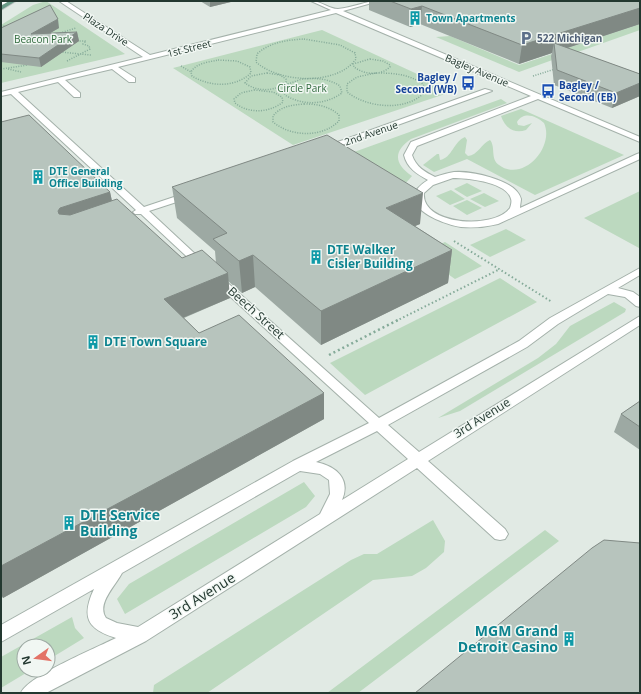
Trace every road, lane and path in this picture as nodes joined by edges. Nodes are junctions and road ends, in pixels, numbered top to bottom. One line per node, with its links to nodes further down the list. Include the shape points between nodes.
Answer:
1 (12, 1): 5 (street); 6 (main road)
2 (62, 1): 15 (street, Plaza Drive)
3 (314, 1): 7 (street, Bagley Avenue)
4 (376, 1): 7 (street, 1st Street)
5 (1, 3)
6 (1, 8)
7 (337, 11): 15 (street, 1st Street); 35 (street, Bagley Avenue)
8 (1, 26): 10 (path, via 4,26 7,32)
9 (79, 28): 11 (path, via 58,34)
10 (3, 33)
11 (61, 38)
12 (72, 41): 17 (path, via 86,41 83,44 90,48 68,60)
13 (60, 47): 14 (path, via 59,52)
14 (55, 54)
15 (150, 58): 19 (street, 1st Street)
16 (31, 64): 21 (path)
17 (66, 64)
18 (353, 64): 22 (path, via 360,71); 22 (path, via 370,59 390,65 388,70); 23 (path, via 356,58 354,54 340,44 316,40 285,41 264,48 255,58 262,68); 25 (path, via 345,70)
19 (114, 67): 27 (street, 1st Street); 28 (street)
20 (559, 67): 26 (path)
21 (1, 69)
22 (376, 73): 22 (path, via 412,78 423,84 425,92 415,101 392,105 361,101 348,92 348,84 353,79)
23 (280, 75): 24 (path, via 260,74); 25 (path); 29 (path, via 286,79)
24 (248, 78): 24 (path, via 228,83 209,83 195,79 191,72 203,63 230,60 250,67 251,73); 30 (path, via 245,83)
25 (306, 78): 29 (path); 36 (path, via 330,81 342,90 342,94 332,100)
26 (529, 78)
27 (60, 80): 31 (street, 1st Street); 34 (street)
28 (132, 80)
29 (286, 84): 30 (path); 36 (path, via 283,90 285,95)
30 (262, 90): 30 (path, via 278,93 283,102 275,107 258,110 241,108 234,102 241,93)
31 (12, 92): 33 (street, 1st Street); 42 (street, Beech Street)
32 (488, 92): 38 (street, 2nd Avenue)
33 (1, 94)
34 (77, 95)
35 (539, 96): 37 (street, Bagley Avenue); 40 (street, via 414,144 409,151 408,159 418,171)
36 (308, 103): 36 (path, via 333,110 339,115 338,122 325,130 304,133 284,130 273,122 274,115 279,110)
37 (640, 140)
38 (314, 152)
39 (640, 156): 44 (street)
40 (434, 180): 44 (street, via 469,176 491,180 502,186 512,193 516,205); 44 (street, via 422,188 419,198 422,206 435,216 470,224 491,223)
41 (201, 191): 42 (street)
42 (143, 211): 43 (street); 50 (street, Beech Street)
43 (130, 215)
44 (503, 219)
45 (500, 269): 50 (path)
46 (640, 272): 47 (street)
47 (606, 291): 48 (street, via 625,293); 51 (street, via 554,321 522,344)
48 (640, 304)
49 (640, 320): 52 (street, 3rd Avenue)
50 (310, 364): 51 (street, Beech Street)
51 (379, 424): 52 (street, Beech Street); 53 (street)
52 (419, 459): 54 (street, 3rd Avenue); 55 (street, Beech Street)
53 (298, 465): 54 (street, via 330,471 336,479 338,491); 56 (street)
54 (325, 519): 58 (street, 3rd Avenue)
55 (500, 534)
56 (116, 570): 57 (street); 58 (street, via 99,596 94,608 96,617 108,628)
57 (1, 634)
58 (140, 635): 59 (street, 3rd Avenue, via 50,680)
59 (30, 693)

